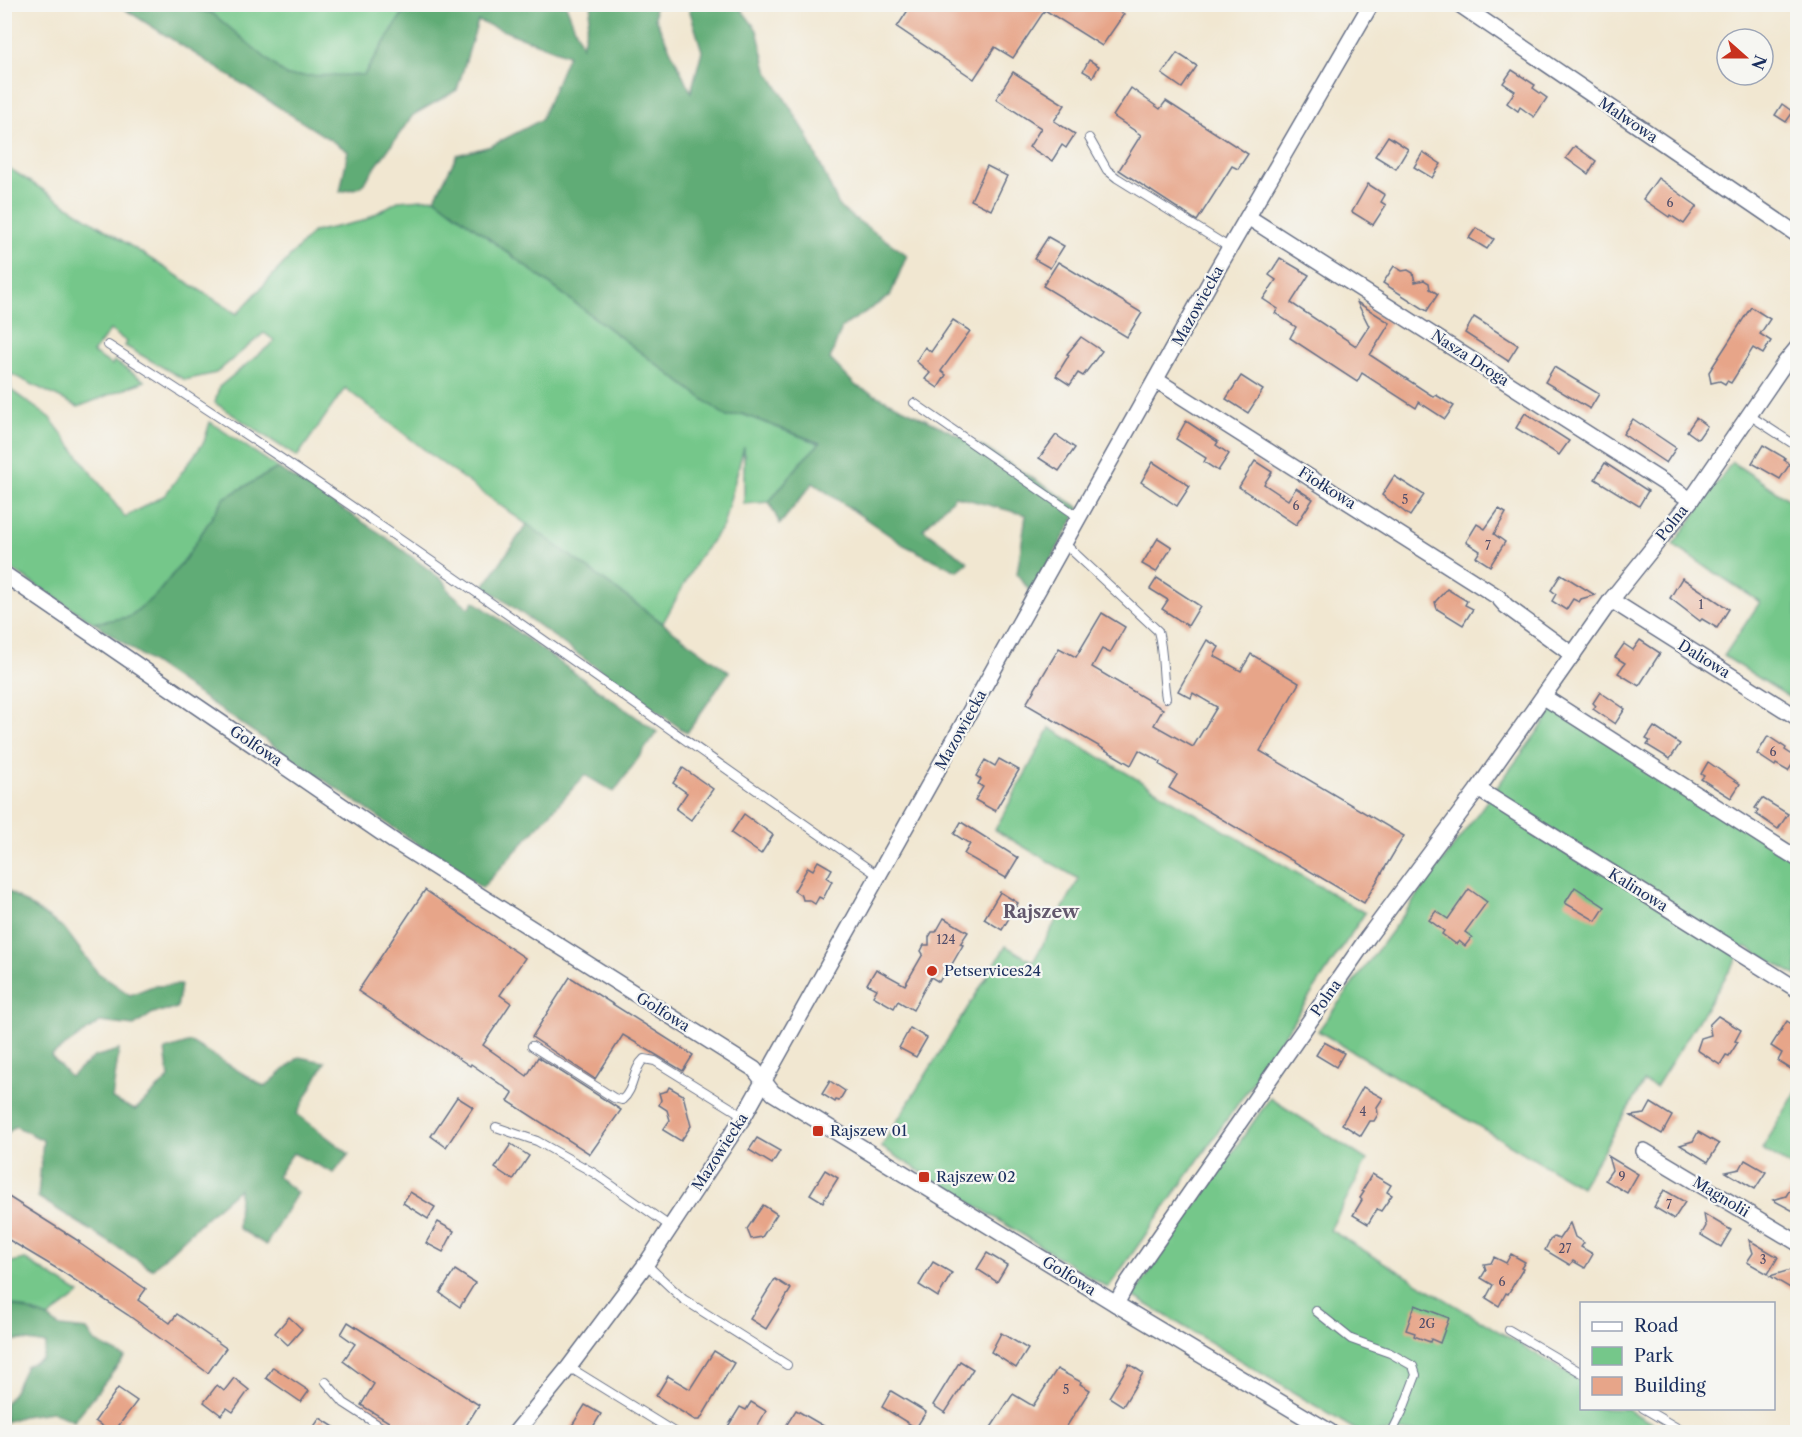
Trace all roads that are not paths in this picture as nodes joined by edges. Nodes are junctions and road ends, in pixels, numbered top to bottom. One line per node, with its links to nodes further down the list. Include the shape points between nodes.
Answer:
1 (1371, 4): 4 (street, Mazowiecka)
2 (1459, 4): 5 (street, Malwowa)
3 (1089, 138): 6 (lane, via 1107,170)
4 (1248, 217): 6 (street, Mazowiecka); 13 (street, Nasza Droga)
5 (1797, 235)
6 (1230, 248): 9 (street, Mazowiecka)
7 (108, 345): 24 (lane, via 481,594)
8 (1797, 347): 11 (street, Polna)
9 (1156, 380): 14 (street, Mazowiecka); 18 (street, Fiołkowa, via 1498,597)
10 (914, 403): 14 (lane)
11 (1749, 415): 12 (lane); 13 (street, Polna)
12 (1797, 447)
13 (1691, 500): 17 (street, Polna)
14 (1080, 518): 15 (street, Mazowiecka)
15 (1065, 544): 20 (lane, via 1158,631); 24 (street, Mazowiecka)
16 (4, 574): 27 (street, Golfowa, via 396,842 754,1069)
17 (1611, 600): 18 (street, Polna); 21 (street, Daliowa)
18 (1573, 655): 19 (street, Polna)
19 (1544, 697): 22 (street, Polna); 23 (street)
20 (1166, 698)
21 (1797, 718)
22 (1478, 789): 25 (street, Kalinowa); 34 (street, Polna, via 1301,1032)
23 (1797, 859)
24 (879, 876): 27 (street, Mazowiecka)
25 (1797, 990)
26 (532, 1046): 28 (lane, via 622,1100 638,1065 644,1059 655,1061)
27 (764, 1080): 28 (street, Mazowiecka); 34 (street, Golfowa, via 773,1094)
28 (744, 1116): 31 (street, Mazowiecka)
29 (496, 1127): 31 (lane, via 537,1141 594,1173)
30 (1644, 1151): 32 (street, Magnolii)
31 (672, 1227): 33 (street, Mazowiecka)
32 (1797, 1243)
33 (646, 1264): 37 (lane, via 684,1299); 38 (street, Mazowiecka)
34 (1116, 1304): 45 (street, Golfowa)
35 (1316, 1311): 46 (lane, via 1351,1339 1413,1366 1416,1375)
36 (1509, 1330): 39 (lane)
37 (787, 1365)
38 (569, 1367): 43 (street, Mazowiecka); 44 (lane)
39 (1580, 1371)
40 (326, 1382): 42 (lane, via 344,1403)
41 (1646, 1410): 47 (lane)
42 (389, 1432)
43 (516, 1432)
44 (674, 1432)
45 (1330, 1432)
46 (1392, 1432)
47 (1684, 1432)

